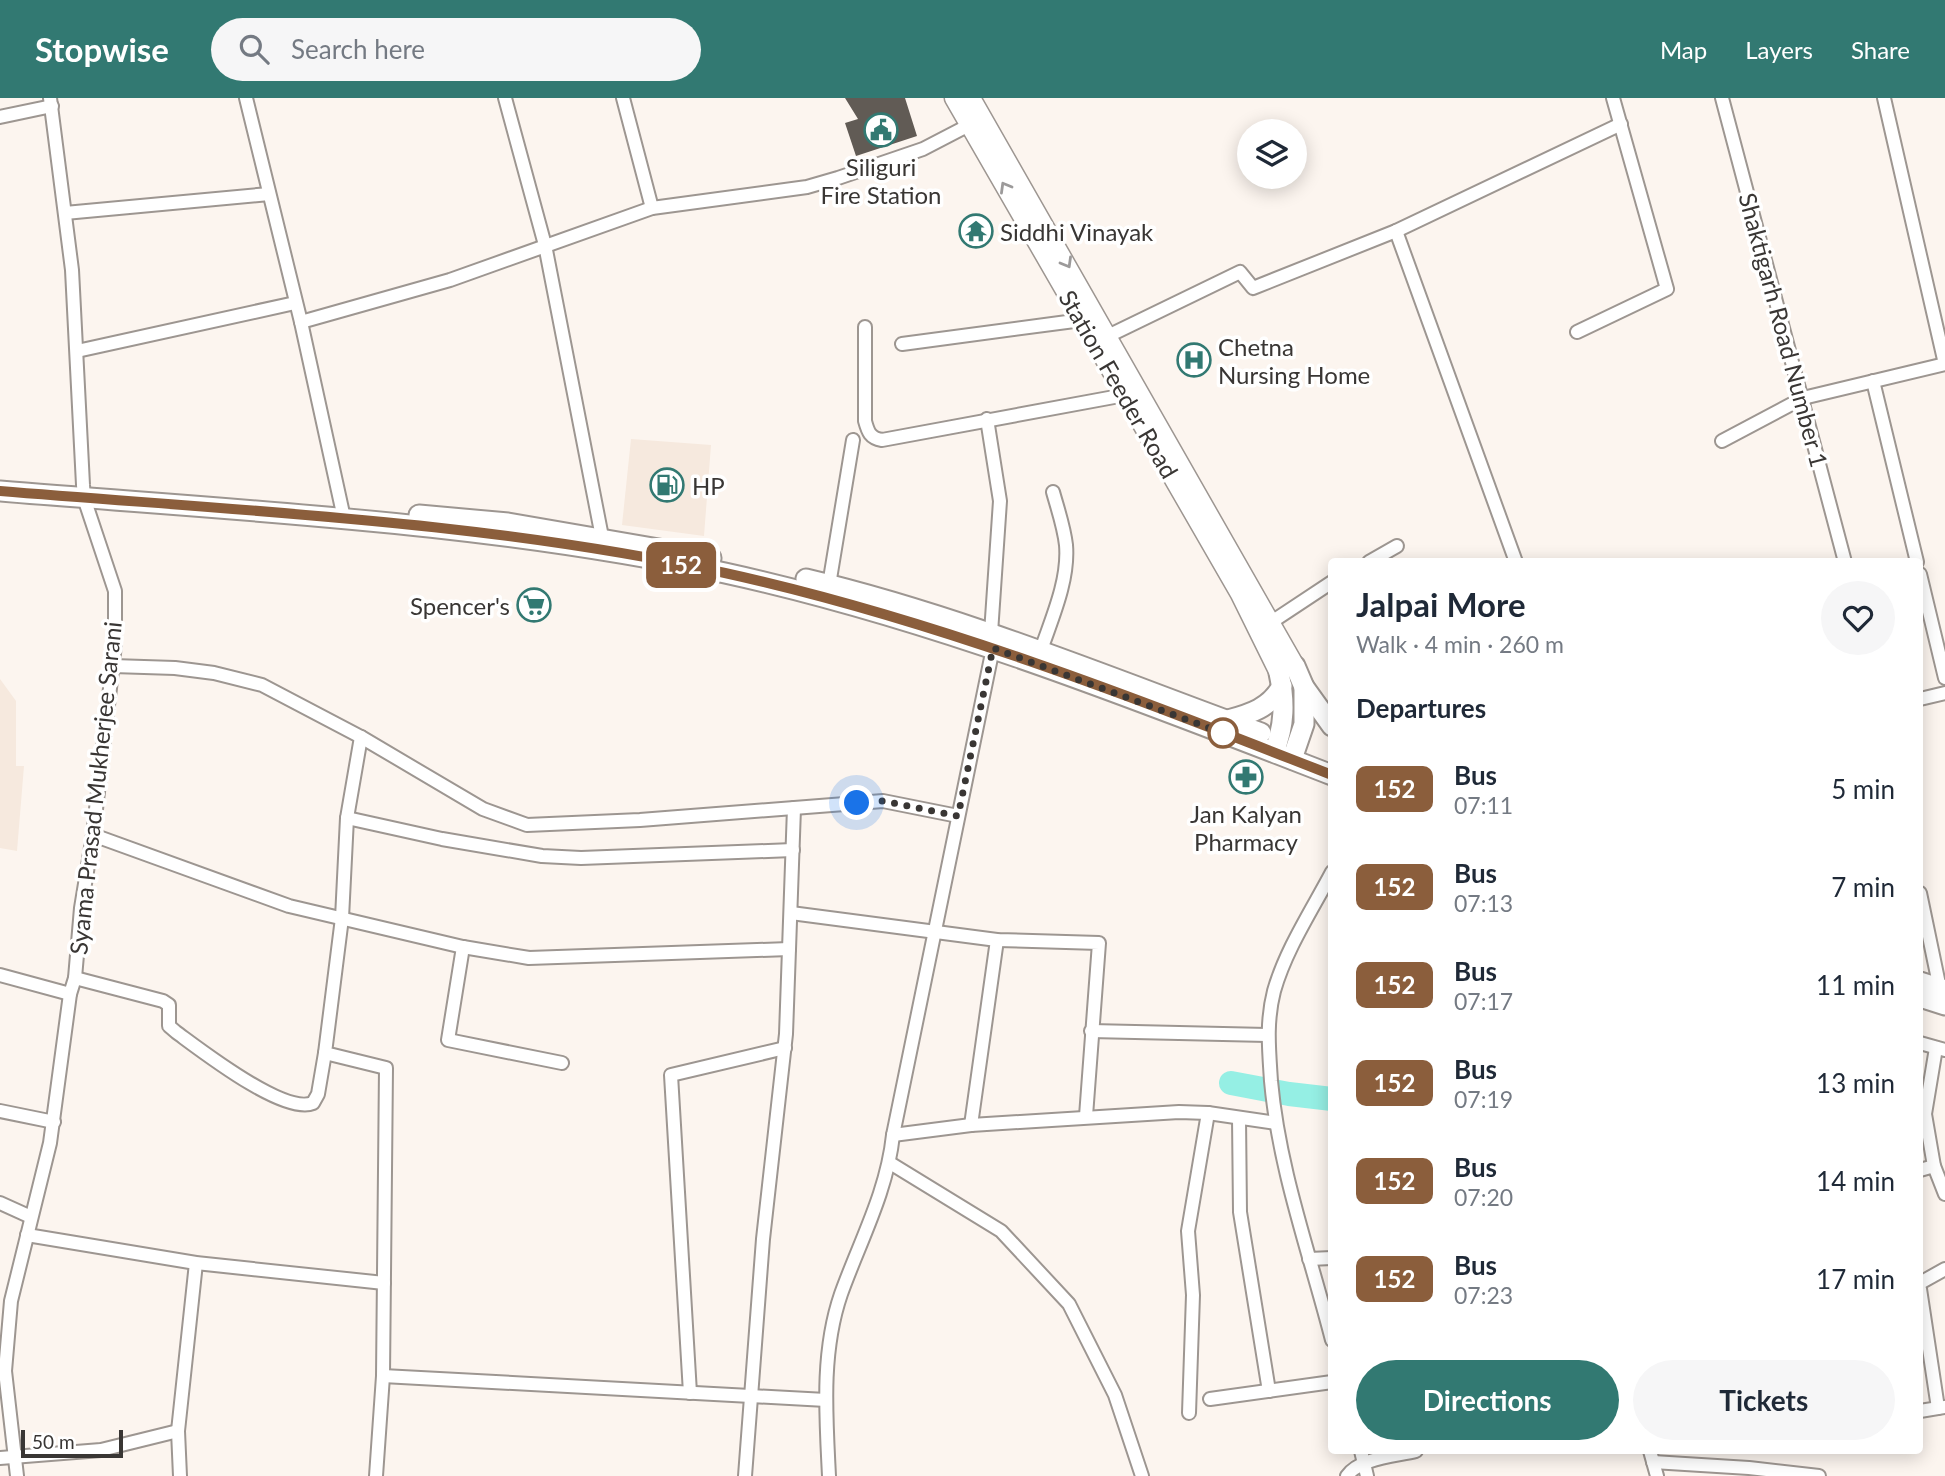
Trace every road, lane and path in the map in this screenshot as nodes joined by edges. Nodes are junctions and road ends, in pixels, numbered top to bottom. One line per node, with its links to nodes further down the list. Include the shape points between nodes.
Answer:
1 (246, 98): 13 (street)
2 (505, 98): 17 (street)
3 (623, 98): 14 (street)
4 (954, 98): 11 (street, Station Feeder Road)
5 (971, 98): 11 (street, Station Feeder Road)
6 (1613, 98): 12 (street)
7 (1723, 98): 29 (street, Shaktigarh Road Number 1)
8 (1884, 98): 26 (street)
9 (51, 102): 10 (street); 15 (street, Syama Prasad Mukherjee Sarani)
10 (0, 117)
11 (976, 121): 14 (street, via 923,149 807,187); 19 (street, Station Feeder Road, one-way to 11); 23 (street, Station Feeder Road, one-way to 23)
12 (1621, 124): 16 (street); 22 (street, via 1667,289)
13 (269, 194): 15 (street); 18 (street)
14 (652, 208): 17 (street)
15 (65, 214): 25 (street, Syama Prasad Mukherjee Sarani)
16 (1396, 231): 23 (street, via 1253,288 1240,272); 41 (street)
17 (545, 245): 20 (street, via 450,280); 38 (street)
18 (295, 303): 20 (street); 25 (street)
19 (1082, 320): 24 (street); 28 (street, Station Feeder Road)
20 (301, 321): 37 (street)
21 (865, 327): 30 (street, via 865,421 874,439)
22 (1577, 332)
23 (1108, 336): 47 (street, Station Feeder Road)
24 (902, 344)
25 (77, 351): 35 (street, Syama Prasad Mukherjee Sarani)
26 (1945, 364): 27 (street)
27 (1874, 381): 29 (street); 43 (street)
28 (1125, 395): 30 (street); 51 (street, Station Feeder Road)
29 (1803, 398): 32 (street); 42 (street, Shaktigarh Road Number 1)
30 (988, 419): 48 (street, via 1000,501)
31 (853, 440): 44 (street)
32 (1722, 441)
33 (0, 478): 35 (main road)
34 (0, 491): 35 (main road)
35 (83, 491): 37 (main road); 50 (street, Syama Prasad Mukherjee Sarani, via 115,591)
36 (1053, 492): 49 (street, via 1066,547 1065,566)
37 (343, 513): 38 (main road, via 508,523); 48 (main road, via 723,573)
38 (602, 537): 44 (main road)
39 (1397, 546): 40 (street)
40 (1376, 558)
41 (1514, 558)
42 (1844, 558)
43 (1916, 558)
44 (830, 585): 48 (main road)
45 (1328, 585): 47 (street)
46 (1923, 586): 52 (street)
47 (1270, 623): 51 (street, Station Feeder Road)
48 (992, 640): 49 (main road); 59 (main road); 63 (street)
49 (1041, 650): 56 (main road)
50 (113, 666): 58 (street, via 175,668 262,685); 65 (street, Syama Prasad Mukherjee Sarani)
51 (1285, 675): 53 (main road); 56 (main road, via 1271,702); 59 (main road)
52 (1945, 678)
53 (1304, 687): 57 (main road); 59 (main road, via 1305,715)
54 (1945, 692): 55 (street)
55 (1923, 698)
56 (1228, 720): 59 (main road)
57 (1328, 720)
58 (361, 737): 62 (street, via 483,809 527,825); 64 (street)
59 (1286, 750): 60 (main road); 61 (main road)
60 (1328, 760)
61 (1328, 773)
62 (794, 808): 63 (street, via 883,801); 66 (street)
63 (958, 816): 71 (street)
64 (348, 818): 66 (street, via 542,856); 70 (street)
65 (93, 835): 70 (street, via 289,906); 76 (street, Syama Prasad Mukherjee Sarani)
66 (793, 850): 69 (street)
67 (1328, 880): 82 (street, via 1282,968)
68 (1923, 906): 79 (street)
69 (791, 912): 71 (street); 74 (street)
70 (342, 918): 73 (street); 86 (street)
71 (935, 930): 72 (street); 95 (street)
72 (997, 940): 81 (street, via 1099,943); 94 (street)
73 (463, 947): 74 (street, via 529,958); 87 (street, via 448,1041)
74 (789, 948): 84 (street)
75 (0, 975): 78 (street)
76 (75, 978): 78 (street, Syama Prasad Mukherjee Sarani); 86 (street, via 163,1001 169,1005 169,1026 176,1032 278,1099 307,1106 313,1103)
77 (1923, 984): 79 (main road)
78 (70, 994): 92 (street, Syama Prasad Mukherjee Sarani)
79 (1943, 995): 80 (main road)
80 (1923, 998)
81 (1091, 1031): 82 (street); 90 (street)
82 (1267, 1035): 93 (street)
83 (1923, 1044): 85 (street)
84 (785, 1048): 115 (street, via 671,1075); 116 (street)
85 (1940, 1049): 97 (street, via 1925,1114)
86 (325, 1053): 108 (street, via 386,1068)
87 (562, 1063)
88 (0, 1111): 92 (street)
89 (1208, 1112): 90 (street); 91 (street); 121 (street, via 1188,1231 1193,1294)
90 (1086, 1116): 94 (street)
91 (1239, 1118): 93 (street); 114 (street, via 1240,1212)
92 (54, 1122): 101 (street, Syama Prasad Mukherjee Sarani)
93 (1276, 1123): 104 (street)
94 (971, 1125): 95 (street)
95 (893, 1135): 96 (street)
96 (890, 1163): 118 (street, via 841,1296 831,1334); 134 (street, via 1001,1231 1069,1304 1115,1395)
97 (1934, 1166): 98 (street); 99 (street)
98 (1923, 1169)
99 (1945, 1194)
100 (0, 1203): 101 (street)
101 (31, 1217): 102 (street, Syama Prasad Mukherjee Sarani)
102 (27, 1235): 105 (street); 111 (street, Syama Prasad Mukherjee Sarani)
103 (1328, 1258): 104 (street)
104 (1309, 1259): 110 (street)
105 (196, 1263): 108 (street); 122 (street)
106 (1945, 1269): 107 (street)
107 (1923, 1281)
108 (384, 1283): 112 (street)
109 (1923, 1306): 119 (street)
110 (1328, 1318)
111 (3, 1358): 125 (street, Syama Prasad Mukherjee Sarani)
112 (383, 1376): 115 (street); 131 (street)
113 (1328, 1383): 114 (street)
114 (1269, 1391): 117 (street)
115 (690, 1393): 116 (street)
116 (751, 1396): 118 (street); 132 (street)
117 (1210, 1399)
118 (826, 1400): 133 (street)
119 (1941, 1407): 120 (street)
120 (1923, 1410)
121 (1189, 1413)
122 (178, 1431): 125 (street, via 101,1450); 130 (street)
123 (1404, 1454): 127 (street)
124 (1651, 1456): 128 (street); 136 (street)
125 (15, 1457): 126 (street); 129 (street, Syama Prasad Mukherjee Sarani)
126 (0, 1458)
127 (1364, 1464): 135 (street)
128 (1749, 1472): 137 (street)
129 (17, 1476)
130 (180, 1476)
131 (376, 1476)
132 (745, 1476)
133 (829, 1476)
134 (1142, 1476)
135 (1347, 1476)
136 (1657, 1476)
137 (1819, 1476)

